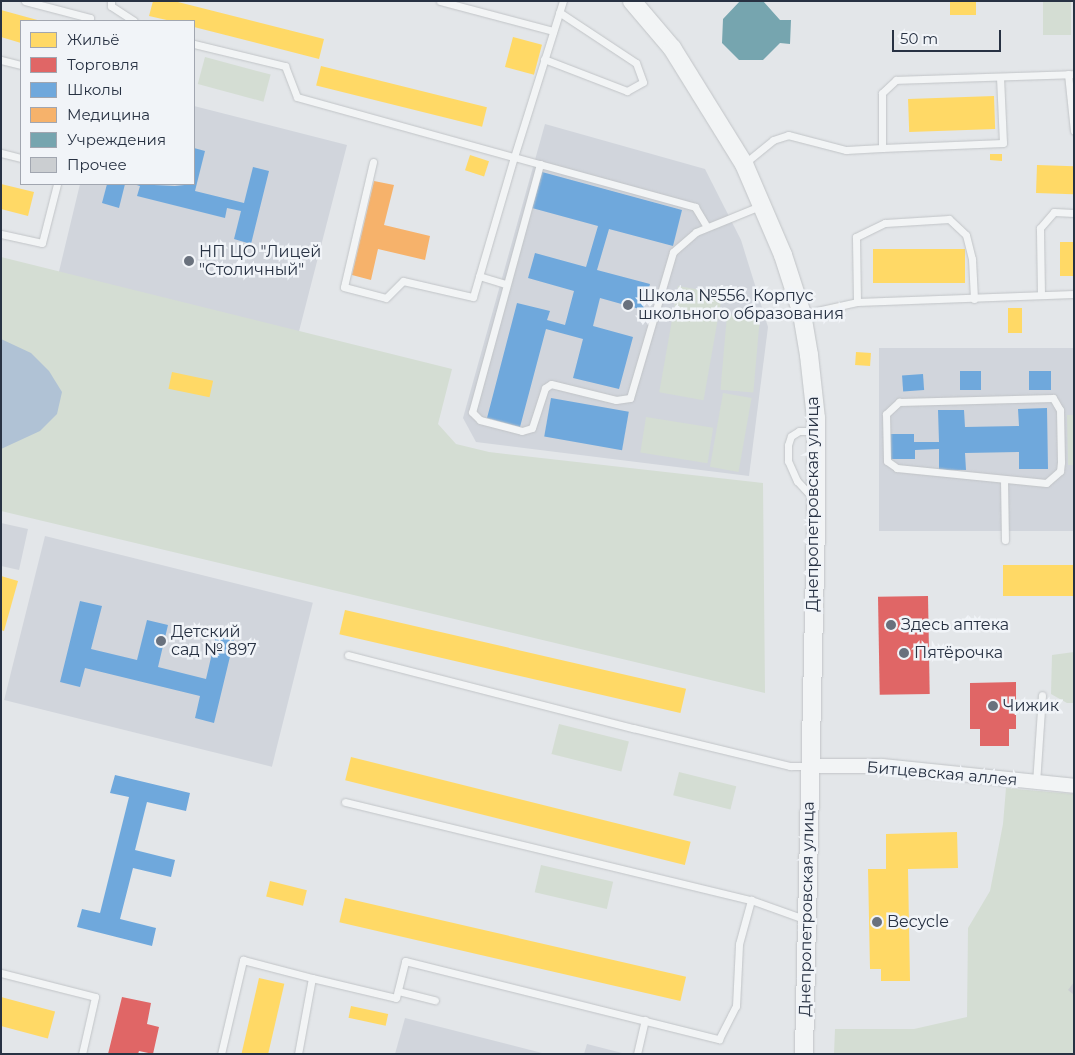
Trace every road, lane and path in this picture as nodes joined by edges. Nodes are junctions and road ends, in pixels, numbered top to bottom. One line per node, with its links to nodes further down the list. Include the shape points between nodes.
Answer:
1 (25, 1): 7 (lane)
2 (111, 1): 8 (lane, via 112,6)
3 (440, 1): 9 (lane)
4 (563, 1): 6 (lane)
5 (632, 1): 23 (street, Днепропетровская улица, via 677,55)
6 (559, 12): 9 (lane); 11 (lane, via 636,63 643,82 627,91)
7 (89, 20)
8 (133, 20)
9 (553, 31): 11 (lane)
10 (195, 44): 19 (lane, via 285,66 297,98)
11 (544, 59): 19 (lane)
12 (1, 60): 13 (lane)
13 (20, 64)
14 (1071, 74): 15 (lane); 16 (lane)
15 (1000, 77): 17 (lane, via 896,80 882,93); 17 (lane, via 1003,143)
16 (1074, 131)
17 (882, 148): 23 (lane, via 846,150 788,135 773,140)
18 (1, 153): 20 (lane)
19 (514, 157): 22 (lane); 29 (lane)
20 (20, 158)
21 (373, 162): 29 (lane, via 344,287 386,298 403,281 473,297)
22 (540, 164): 27 (lane, via 695,207); 30 (lane)
23 (744, 164): 25 (street, Днепропетровская улица)
24 (58, 185): 28 (lane, via 42,243)
25 (764, 205): 27 (lane); 35 (street, Днепропетровская улица)
26 (1074, 213): 32 (lane, via 1054,212 1040,228)
27 (707, 227): 30 (lane, via 687,237 673,252 630,398 616,400 551,384 545,388 534,424 528,431 480,420 472,412)
28 (1, 234)
29 (480, 276): 30 (lane)
30 (506, 284)
31 (1074, 294): 32 (lane)
32 (1041, 295): 33 (lane)
33 (974, 299): 34 (lane); 34 (lane, via 972,259 966,235 949,219 885,223 856,236)
34 (858, 302): 35 (lane)
35 (802, 314): 36 (street, Днепропетровская улица, via 810,355)
36 (816, 431): 38 (street, Днепропетровская улица); 38 (lane, via 799,431 791,436 788,445 788,461 797,481)
37 (1004, 479): 37 (lane, via 894,467 887,461 886,414 900,402 1053,398 1060,416 1060,471 1046,484); 39 (lane)
38 (816, 502): 42 (street, Днепропетровская улица)
39 (1005, 540)
40 (348, 655): 42 (lane, via 790,766)
41 (1042, 695): 43 (lane)
42 (810, 766): 43 (street, Битцевская аллея, via 882,766); 47 (street, Днепропетровская улица)
43 (1036, 783): 44 (street, Битцевская аллея)
44 (1074, 786)
45 (344, 802): 46 (lane)
46 (750, 900): 47 (lane); 52 (lane, via 739,944 736,1006 719,1039)
47 (807, 920): 57 (street, Днепропетровская улица)
48 (1, 973): 53 (lane, via 95,997)
49 (312, 978): 50 (lane, via 396,998); 54 (lane, via 243,960); 55 (lane)
50 (398, 991): 51 (lane); 52 (lane, via 405,960)
51 (435, 1000)
52 (645, 1020): 56 (lane)
53 (82, 1054)
54 (221, 1054)
55 (298, 1054)
56 (638, 1054)
57 (804, 1054)

